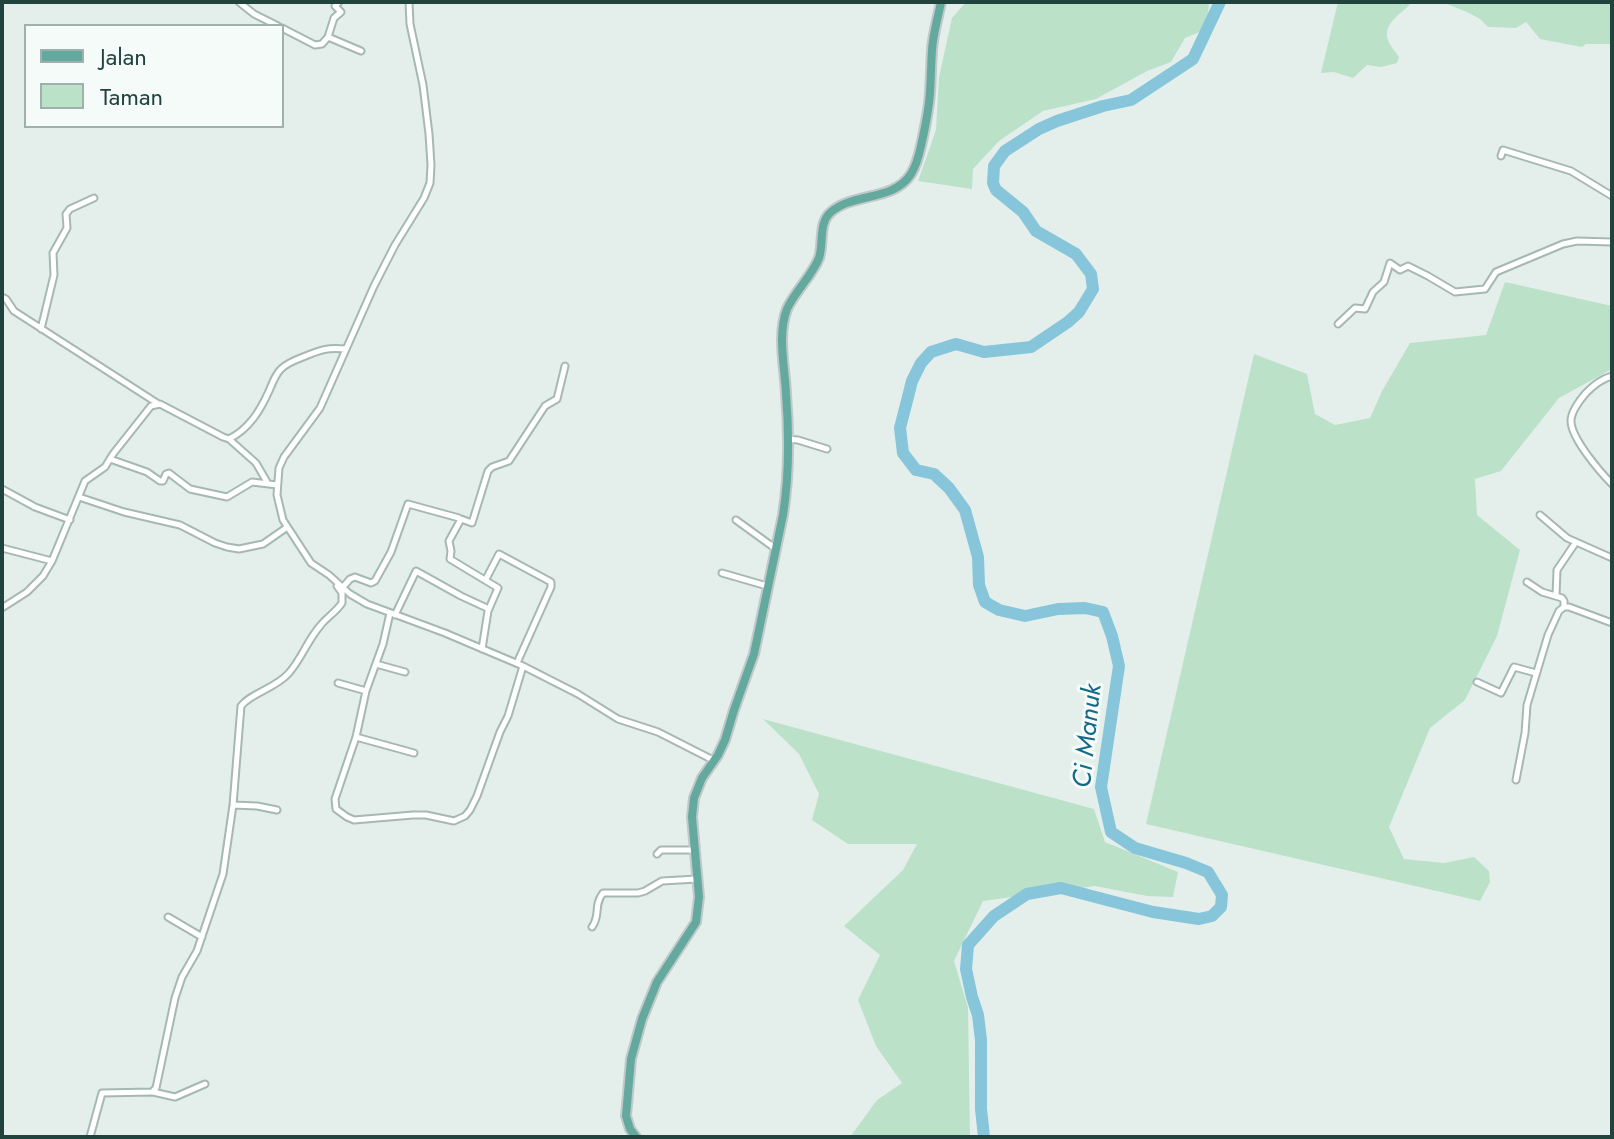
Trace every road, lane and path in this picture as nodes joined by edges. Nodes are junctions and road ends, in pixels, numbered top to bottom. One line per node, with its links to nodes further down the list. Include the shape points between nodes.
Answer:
1 (239, 2): 5 (street)
2 (339, 2): 7 (street, via 335,6 341,12)
3 (409, 2): 16 (street, via 429,134 430,183)
4 (941, 2): 21 (main road, via 926,123 913,171 892,190 829,214 820,255 787,309)
5 (274, 24)
6 (284, 29): 7 (street, via 315,45)
7 (328, 37): 8 (street)
8 (361, 51)
9 (1501, 156): 10 (street, via 1503,150 1567,170)
10 (1612, 196)
11 (94, 198): 15 (street, via 66,214)
12 (1612, 242): 14 (street, via 1563,244 1496,272 1485,289 1456,292 1408,266 1400,270 1390,263 1365,309 1355,308)
13 (2, 297): 15 (street)
14 (1338, 324)
15 (41, 329): 19 (street)
16 (346, 349): 20 (street, via 321,349 285,366 252,422); 26 (street, via 320,408 284,457)
17 (565, 366): 30 (street, via 557,399 545,406 509,461 488,471 472,523)
18 (1612, 376): 25 (street, via 1588,391 1571,421 1586,452)
19 (157, 403): 20 (street); 23 (street)
20 (229, 439): 24 (street, via 256,463)
21 (787, 439): 22 (street); 36 (main road, via 786,494)
22 (827, 449)
23 (110, 459): 24 (street, via 160,481 169,473 190,489 227,497 251,482); 28 (street, via 85,481)
24 (267, 483): 26 (street)
25 (1612, 484)
26 (277, 485): 33 (street)
27 (2, 489): 31 (street)
28 (79, 497): 31 (street); 33 (street, via 180,525 239,549 263,544)
29 (1540, 515): 34 (street)
30 (461, 519): 41 (street, via 449,543 450,559); 44 (street, via 408,504 375,581 355,577)
31 (70, 520): 38 (street)
32 (736, 520): 36 (street)
33 (286, 528): 40 (street, via 305,557)
34 (1576, 542): 37 (street); 45 (street, via 1556,572)
35 (2, 548): 38 (street)
36 (776, 549): 43 (main road)
37 (1612, 558)
38 (52, 561): 47 (street, via 35,584)
39 (722, 573): 43 (street)
40 (329, 575): 44 (street); 63 (street, via 342,593 339,608 317,629 288,674 241,706)
41 (486, 579): 48 (street, via 498,588); 53 (street, via 500,554 552,583)
42 (1527, 582): 45 (street)
43 (768, 586): 61 (main road, via 754,654)
44 (343, 587): 49 (street)
45 (1556, 596): 46 (street)
46 (1564, 607): 50 (street); 55 (street)
47 (2, 608)
48 (489, 609): 49 (street, via 416,571); 51 (street)
49 (393, 614): 51 (street); 52 (street)
50 (1612, 623)
51 (482, 649): 53 (street)
52 (376, 664): 54 (street); 58 (street)
53 (520, 664): 59 (street, via 508,716 477,796 460,819 413,815 360,820 341,813 335,799); 61 (street, via 618,719)
54 (405, 672)
55 (1536, 673): 56 (street, via 1514,667 1501,693); 62 (street)
56 (1477, 682)
57 (338, 683): 58 (street)
58 (366, 691): 59 (street)
59 (356, 737): 60 (street)
60 (414, 753)
61 (713, 760): 65 (main road, via 694,798)
62 (1516, 780)
63 (233, 805): 64 (street); 70 (street, via 223,874)
64 (277, 810)
65 (694, 850): 66 (street); 67 (main road)
66 (657, 854)
67 (698, 879): 69 (street, via 662,881 638,893 603,893); 74 (main road, via 696,922 657,982 631,1059 626,1116)
68 (168, 917): 70 (street)
69 (592, 927)
70 (202, 937): 72 (street, via 175,998)
71 (205, 1084): 72 (street, via 175,1097)
72 (152, 1092): 73 (street, via 102,1093)
73 (90, 1137)
74 (636, 1137)

